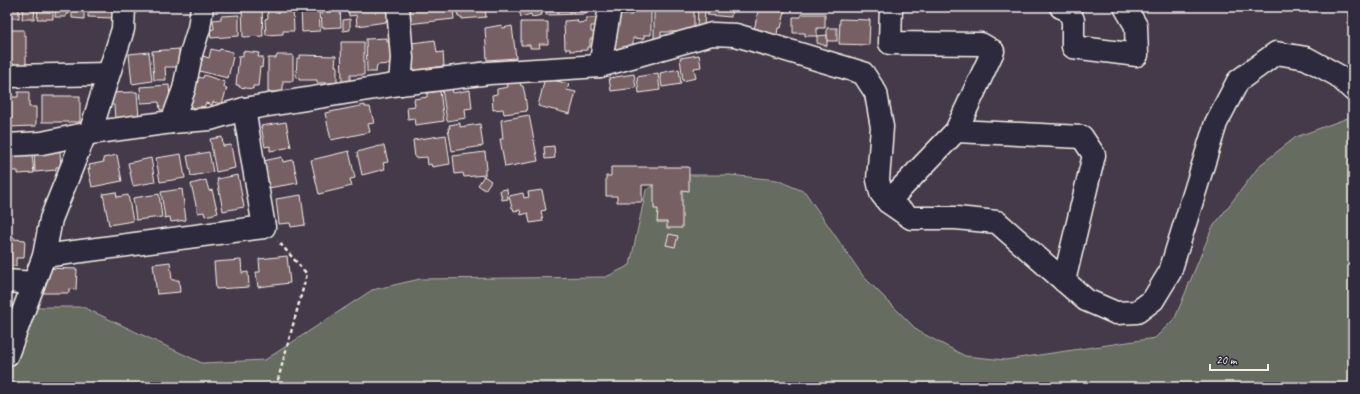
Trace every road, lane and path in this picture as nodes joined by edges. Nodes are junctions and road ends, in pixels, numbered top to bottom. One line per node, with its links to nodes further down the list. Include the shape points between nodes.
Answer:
1 (124, 7): 9 (street, via 123,29)
2 (202, 7): 14 (street, via 184,89)
3 (398, 7): 11 (street, via 402,58)
4 (610, 7): 8 (street)
5 (891, 7): 15 (street, via 890,43 981,44 993,50)
6 (1061, 7): 7 (street, via 1068,10 1073,20 1073,47 1137,55 1136,26)
7 (1125, 7)
8 (600, 66): 11 (street, via 489,73); 18 (street, via 712,34 736,35 863,73 876,93 882,126 878,180 881,193)
9 (108, 74): 10 (street); 16 (street)
10 (7, 76)
11 (400, 84): 13 (street)
12 (1353, 90): 22 (street, via 1337,75 1306,58 1276,53 1238,81 1216,123 1170,272 1153,300 1137,312 1116,313 1086,300)
13 (244, 109): 14 (street, via 210,119); 19 (street)
14 (172, 122): 16 (street)
15 (956, 131): 18 (street); 22 (street, via 1082,137 1094,155)
16 (87, 134): 17 (street, via 42,143); 20 (street, via 51,219)
17 (7, 145)
18 (888, 202): 22 (street, via 911,218 956,218 997,222)
19 (264, 227): 20 (street); 25 (path, via 307,274)
20 (44, 256): 23 (street)
21 (7, 281): 23 (street)
22 (1064, 281)
23 (34, 283): 24 (street)
24 (7, 355)
25 (276, 387)

